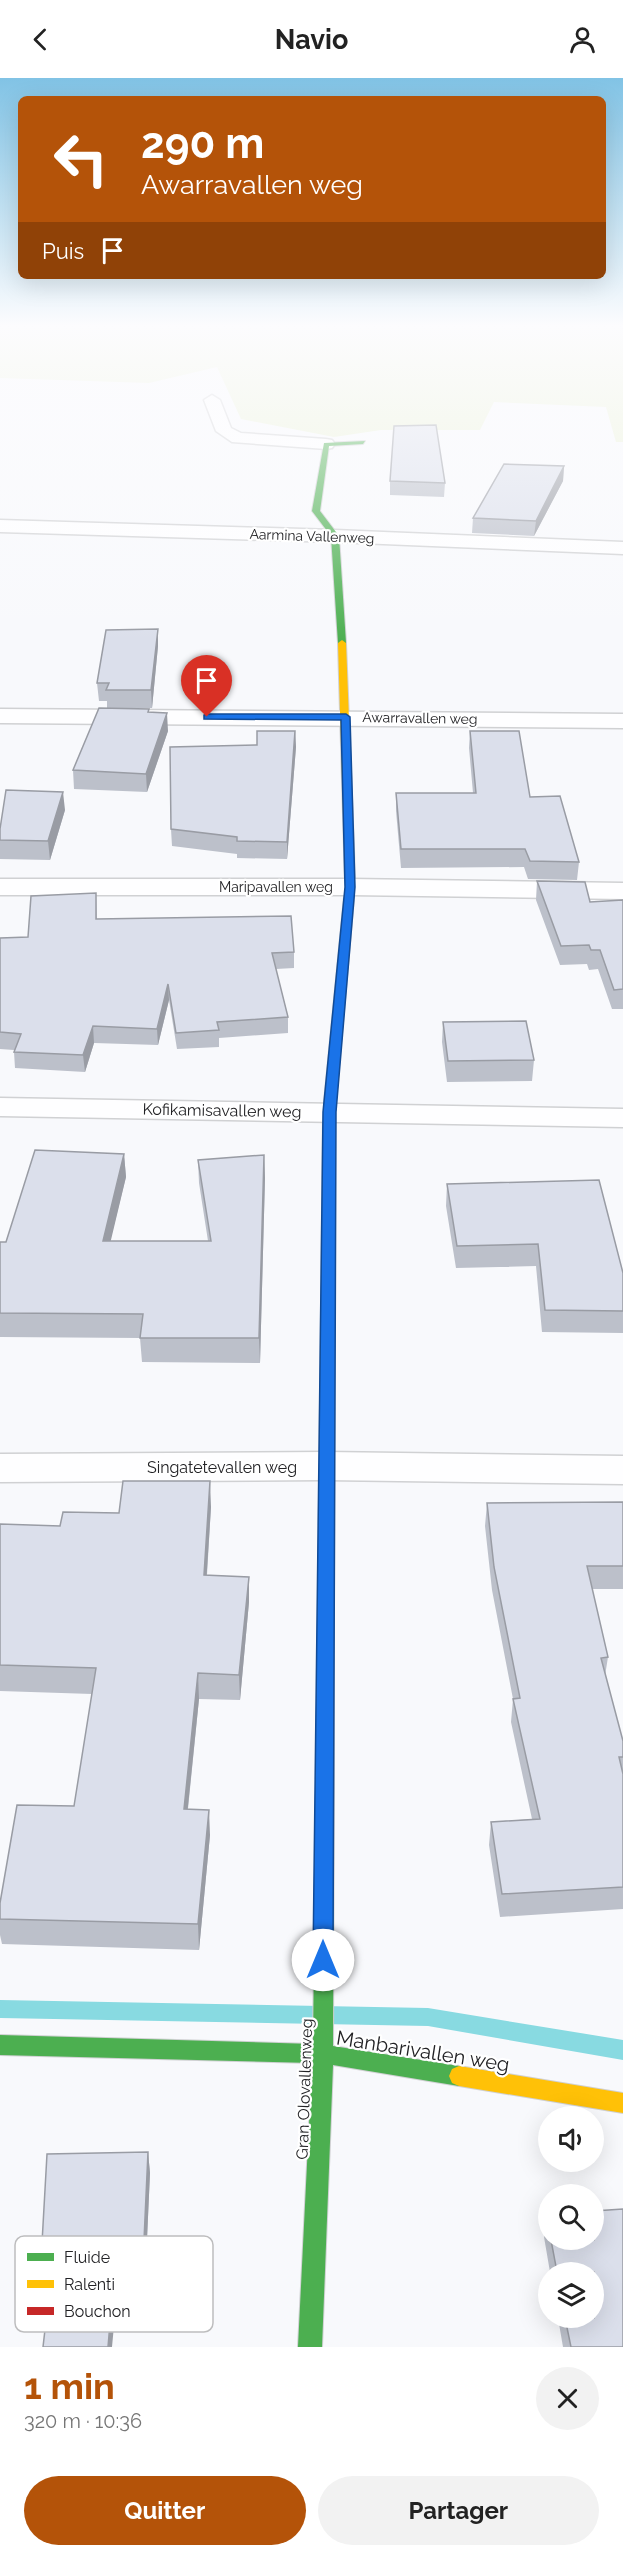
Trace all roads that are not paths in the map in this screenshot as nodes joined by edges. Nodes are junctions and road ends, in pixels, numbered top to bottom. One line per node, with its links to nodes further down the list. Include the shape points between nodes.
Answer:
1 (223, 429): 3 (street, via 238,438)
2 (363, 442): 3 (street)
3 (326, 444): 5 (street, via 316,511)
4 (0, 526): 5 (street, Aarmina Vallenweg)
5 (335, 536): 6 (street, Aarmina Vallenweg); 8 (street, Gran Olovallenweg)
6 (623, 548)
7 (0, 716): 8 (street, Awarravallen weg)
8 (346, 717): 9 (street, Awarravallen weg); 11 (street, Gran Olovallenweg)
9 (623, 721)
10 (0, 887): 11 (street, Maripavallen weg)
11 (350, 887): 12 (street, Maripavallen weg); 14 (street, Gran Olovallenweg)
12 (623, 891)
13 (0, 1107): 14 (street, Kofikamisavallen weg)
14 (329, 1112): 15 (street, Kofikamisavallen weg); 16 (street, Gran Olovallenweg)
15 (623, 1118)
16 (326, 1466): 17 (street, Singatetevallen weg); 18 (street, Singatetevallen weg); 20 (street, Gran Olovallenweg)
17 (0, 1468)
18 (623, 1470)
19 (0, 2045): 20 (street, Manbarivallen weg)
20 (323, 2054): 21 (street, Manbarivallen weg); 22 (street, Gran Olovallenweg)
21 (623, 2103)
22 (310, 2347)

